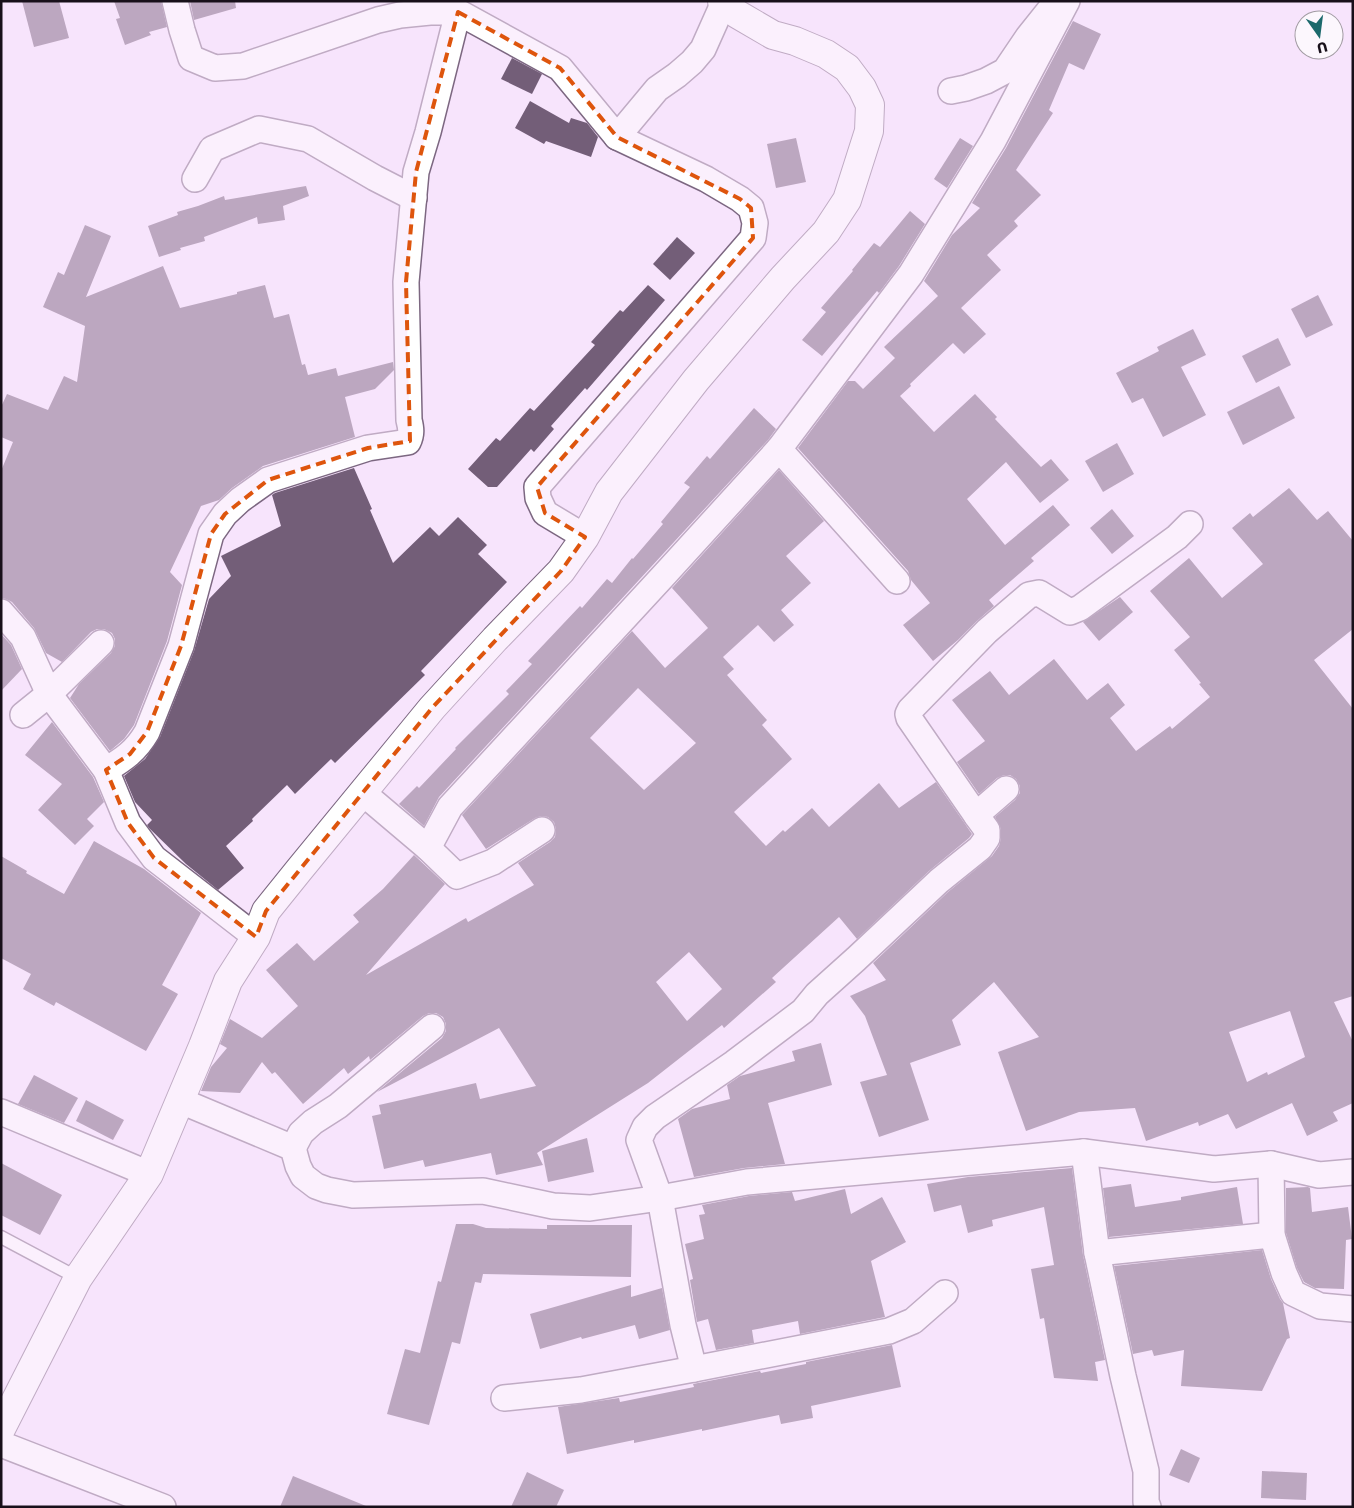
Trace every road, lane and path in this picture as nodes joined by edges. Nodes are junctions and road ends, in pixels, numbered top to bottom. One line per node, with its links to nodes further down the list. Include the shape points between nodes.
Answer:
1 (175, 1): 5 (street, via 192,58 215,68 243,66 378,20 400,15)
2 (1056, 1): 6 (street, via 1005,71 986,81)
3 (1068, 1): 10 (street, via 993,142 911,274)
4 (723, 2): 7 (street, via 703,49 677,76 657,89); 12 (highway, via 773,35 826,54 847,68 870,106 869,131 847,200 826,232 696,380 610,492)
5 (458, 12): 7 (street, via 560,68); 9 (street, via 416,172)
6 (950, 91)
7 (617, 137): 12 (street, via 706,179 740,199 751,208 755,223 753,238 537,488 545,513)
8 (195, 179): 9 (street, via 212,150 259,129 308,139)
9 (414, 198): 18 (street, via 406,282 409,420 412,430 408,442 368,448 268,480 225,514 211,534 181,646 147,732 140,745)
10 (778, 448): 13 (street); 23 (street, via 450,807)
11 (1190, 524): 21 (street, via 1080,608 1070,612 1039,593 1029,595 987,631 910,710 909,718)
12 (585, 537): 20 (highway, via 561,571 438,702)
13 (897, 581)
14 (1, 612): 16 (street, via 23,638)
15 (101, 643): 16 (street)
16 (49, 694): 17 (street); 18 (street)
17 (23, 714)
18 (106, 770): 24 (street, via 128,823 154,858)
19 (1006, 789): 21 (street)
20 (363, 793): 23 (street); 24 (highway, via 266,911)
21 (976, 815): 33 (street, via 987,830 987,838 980,848 939,881 817,994 803,1011 654,1117 639,1140)
22 (542, 830): 23 (street, via 493,862 457,876)
23 (428, 848)
24 (256, 937): 26 (highway, via 228,981)
25 (432, 1027): 28 (street, via 338,1106 313,1122 301,1133)
26 (181, 1101): 28 (street); 32 (highway)
27 (1, 1112): 32 (street)
28 (293, 1148): 33 (street, via 302,1176 316,1186 353,1194 483,1191 553,1206 590,1208)
29 (1084, 1152): 30 (street, via 1214,1168); 33 (street, via 747,1182); 36 (street)
30 (1271, 1164): 31 (street, via 1319,1175); 34 (street)
31 (1353, 1172)
32 (149, 1174): 37 (highway)
33 (660, 1198): 40 (street)
34 (1272, 1235): 36 (street); 39 (street, via 1293,1293 1320,1306)
35 (1, 1237): 37 (lane)
36 (1097, 1253): 45 (street, via 1122,1376 1146,1471)
37 (78, 1278): 42 (highway)
38 (945, 1293): 40 (street, via 913,1321 889,1331)
39 (1353, 1309)
40 (694, 1369): 41 (street, via 582,1390)
41 (504, 1398)
42 (1, 1428)
43 (1, 1444): 44 (street)
44 (163, 1507)
45 (1148, 1507)

